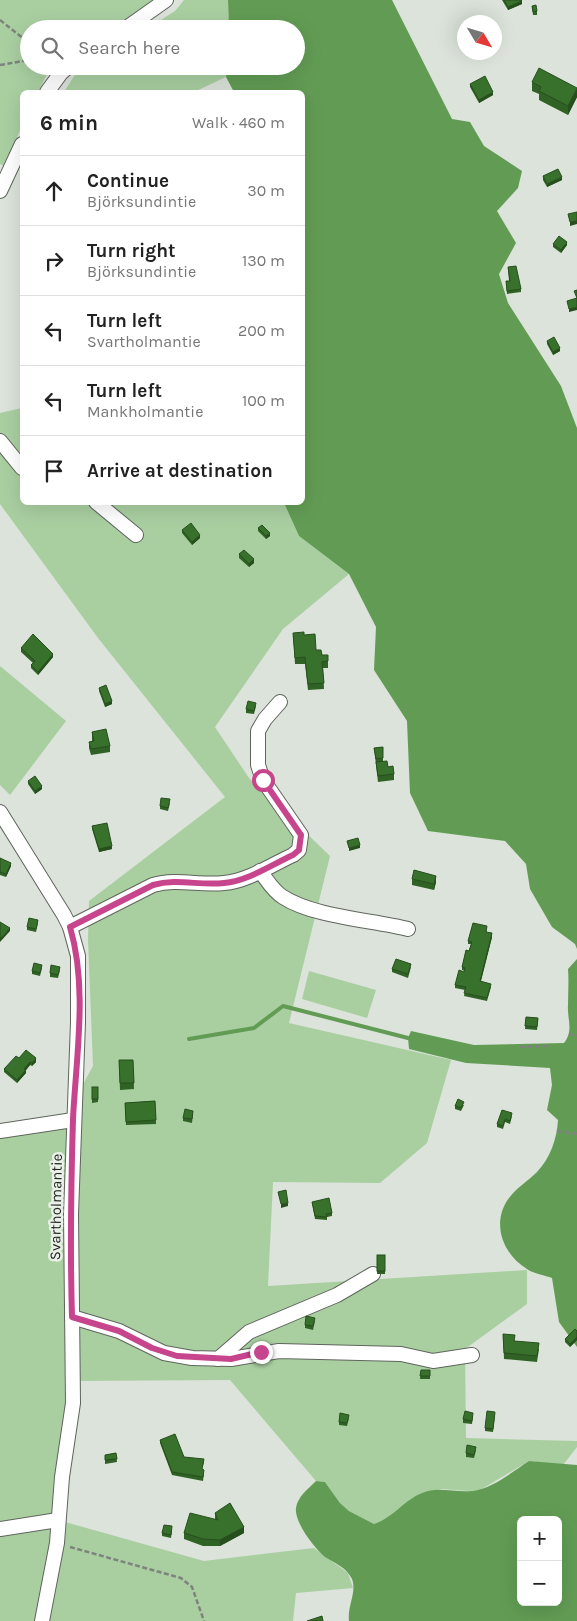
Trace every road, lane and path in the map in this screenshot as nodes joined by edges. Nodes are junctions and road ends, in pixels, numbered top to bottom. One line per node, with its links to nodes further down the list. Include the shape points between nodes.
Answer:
1 (166, 0): 3 (street)
2 (0, 20): 4 (path)
3 (138, 20)
4 (20, 35)
5 (20, 62): 6 (path)
6 (0, 65)
7 (60, 75): 8 (street)
8 (48, 90)
9 (20, 148): 10 (street)
10 (0, 191)
11 (0, 441): 12 (street)
12 (20, 466)
13 (100, 505): 14 (street)
14 (136, 535)
15 (280, 702): 17 (street, via 258,731 258,765 263,780 301,835 301,842 293,855)
16 (0, 812): 18 (street, Svartholmantie)
17 (260, 871): 18 (street, via 237,882 222,884 167,881 153,885); 19 (street, via 283,897 298,904 334,915)
18 (70, 927): 24 (street, Svartholmantie, via 78,956)
19 (408, 928)
20 (569, 1034): 21 (path)
21 (577, 1036)
22 (546, 1044): 23 (path)
23 (520, 1047)
24 (73, 1120): 25 (street); 29 (street, Svartholmantie)
25 (0, 1130)
26 (557, 1131): 27 (path)
27 (577, 1134)
28 (373, 1274): 31 (street, via 337,1295 249,1332)
29 (72, 1317): 31 (street, via 119,1331 164,1353); 32 (street, Svartholmantie, via 73,1403)
30 (472, 1355): 31 (street, via 432,1361 401,1354 279,1351)
31 (218, 1359)
32 (58, 1520): 33 (street); 34 (street, Svartholmantie)
33 (0, 1529)
34 (57, 1543): 35 (street, Svartholmantie); 36 (path, via 181,1578 192,1587)
35 (42, 1621)
36 (204, 1621)

